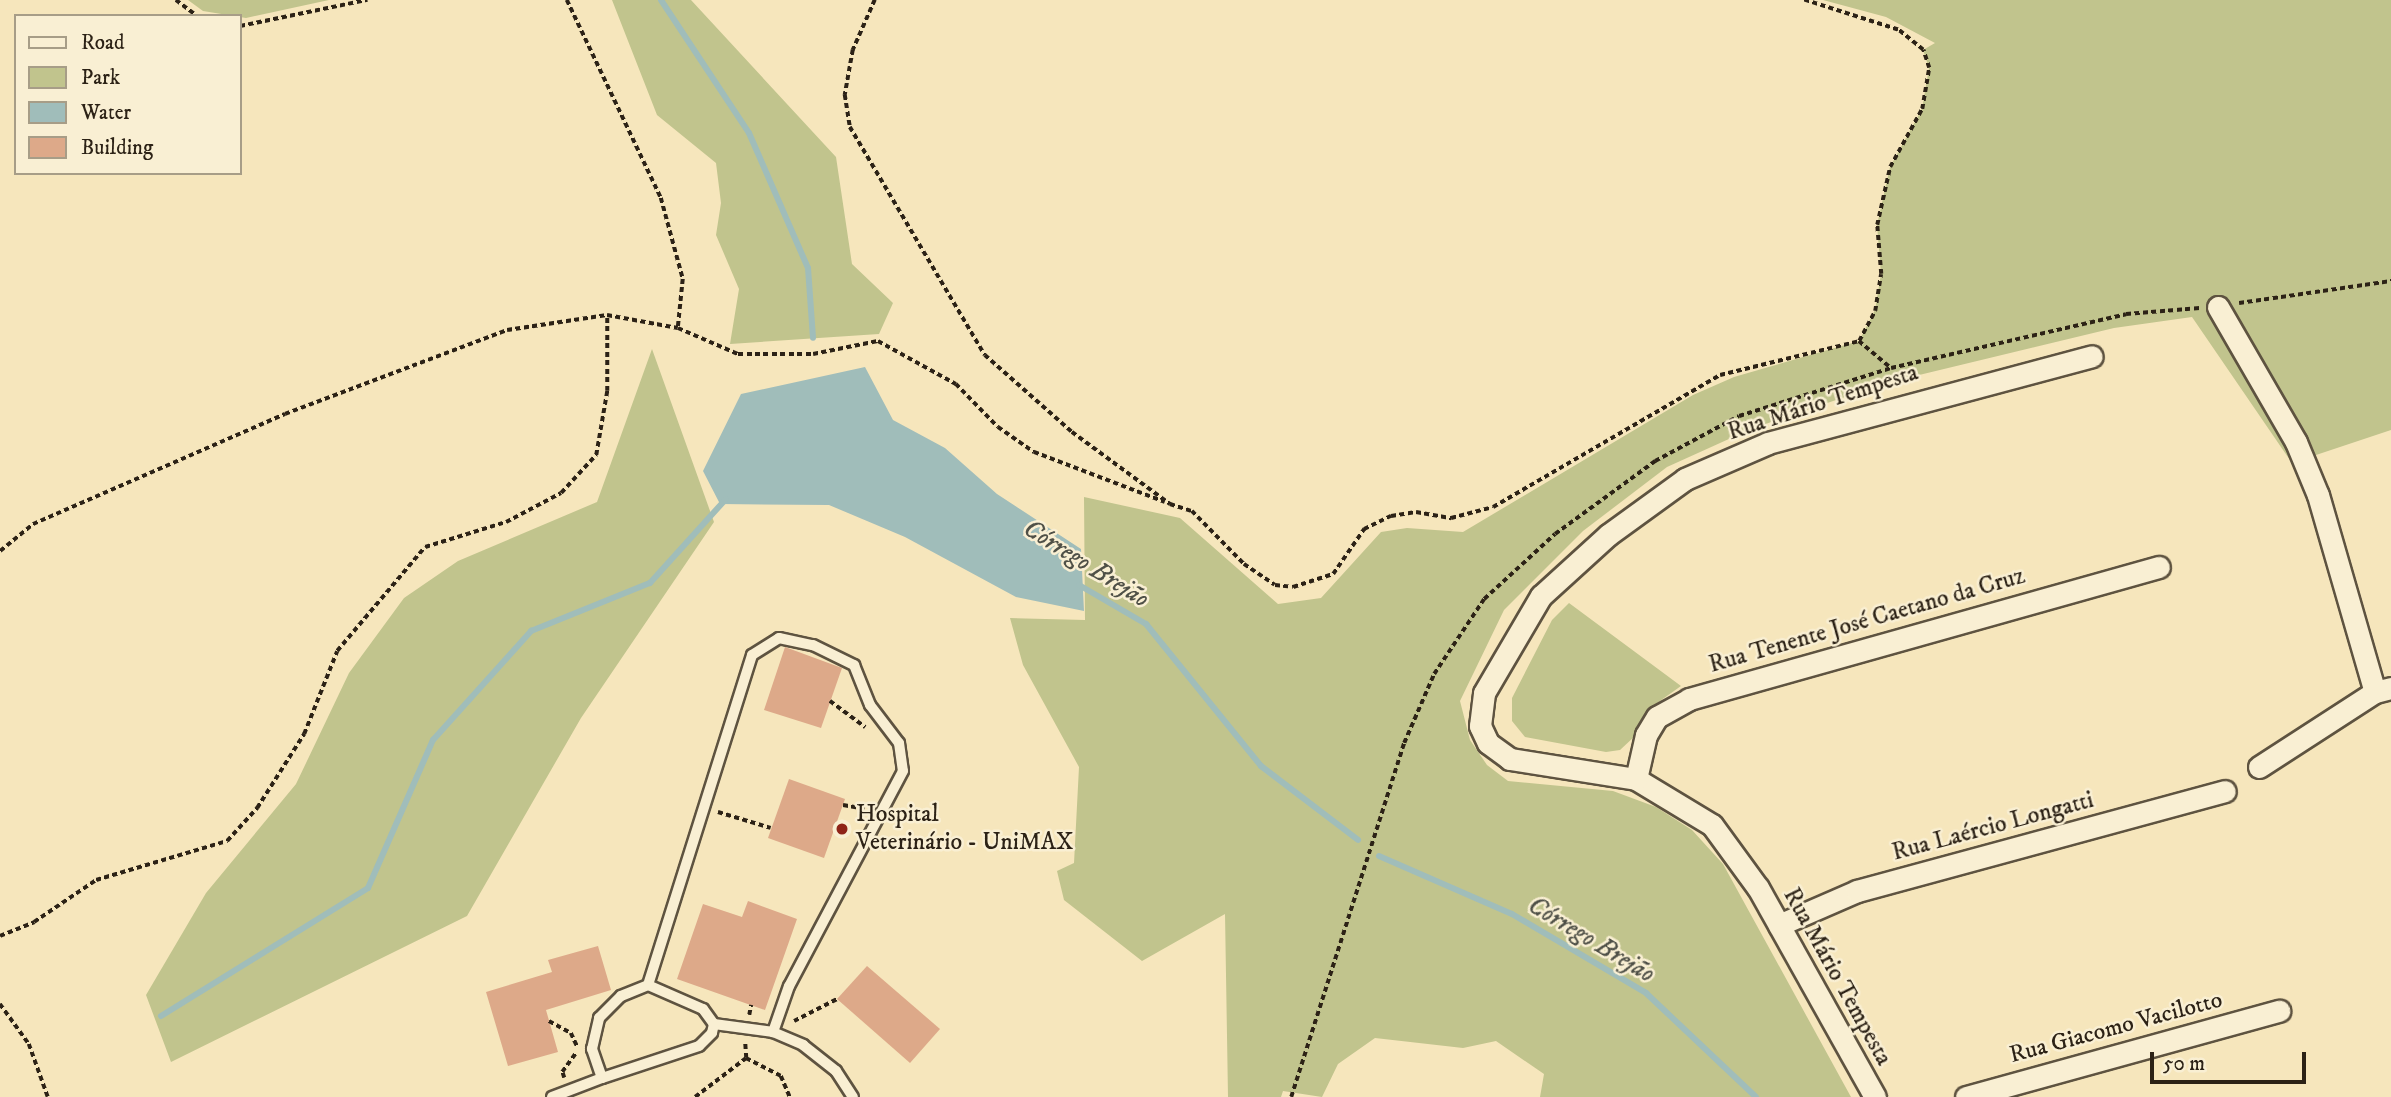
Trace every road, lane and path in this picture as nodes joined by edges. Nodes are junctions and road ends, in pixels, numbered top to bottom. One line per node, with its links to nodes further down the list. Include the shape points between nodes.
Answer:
1 (176, 0): 6 (path)
2 (367, 0): 7 (path)
3 (567, 0): 11 (path, via 661,198 683,279)
4 (875, 0): 15 (path, via 853,50 845,95 850,127 985,355 1021,392)
5 (1804, 0): 12 (path, via 1898,30 1923,50 1929,68 1922,109 1890,167 1877,225 1881,274 1875,310)
6 (194, 14)
7 (242, 26)
8 (2391, 281): 9 (path)
9 (2218, 307): 14 (path, via 2126,314); 18 (street, via 2296,442)
10 (607, 315): 11 (path); 16 (path, via 507,330 285,414 33,524); 25 (path, via 607,391 596,455 561,493 506,522 425,547 337,651 304,734 257,808 227,841 96,880 34,922)
11 (678, 328): 15 (path, via 738,354 813,354 878,341 956,384 998,427 1034,452)
12 (1859, 341): 14 (path); 15 (path, via 1720,375 1493,508 1451,518 1416,512 1391,516 1364,529 1333,575 1303,585 1275,585 1244,564 1192,511)
13 (2092, 356): 20 (street, Rua Mário Tempesta, via 1886,407 1756,448 1685,479 1651,502 1541,596 1484,692 1479,712 1488,743 1524,764)
14 (1891, 368): 43 (path, via 1739,416 1655,461 1555,534 1483,599 1434,674 1404,743)
15 (1170, 503)
16 (0, 551)
17 (2159, 567): 20 (street, Rua Tenente José Caetano da Cruz, via 1689,699 1657,717 1646,735)
18 (2383, 690): 19 (street)
19 (2259, 767)
20 (1636, 779): 24 (street, Rua Mário Tempesta, via 1712,825 1732,846)
21 (2225, 791): 24 (street, Rua Laércio Longatti, via 1857,891)
22 (706, 808): 23 (path); 26 (lane); 34 (lane, via 752,655 761,645 795,639 850,661 870,705 900,743 903,771 789,986)
23 (771, 828)
24 (1779, 925): 44 (street, Rua Mário Tempesta)
25 (0, 936)
26 (648, 985): 32 (lane, via 704,1009); 36 (lane, via 621,996 599,1018 592,1049)
27 (838, 999): 34 (path)
28 (0, 1004): 38 (path, via 29,1044)
29 (751, 1005): 33 (path)
30 (2279, 1011): 45 (street, Rua Giacomo Vacilotto)
31 (549, 1021): 37 (path, via 571,1033 577,1048 562,1072)
32 (714, 1024): 33 (lane); 36 (lane, via 699,1046)
33 (746, 1028): 34 (lane); 35 (path)
34 (773, 1031): 42 (lane, via 822,1057)
35 (746, 1058): 40 (path); 41 (path, via 781,1076)
36 (602, 1078): 37 (lane)
37 (569, 1091): 39 (lane)
38 (48, 1097)
39 (552, 1097)
40 (695, 1097)
41 (790, 1097)
42 (853, 1097)
43 (1291, 1097)
44 (1875, 1097)
45 (1966, 1097)

